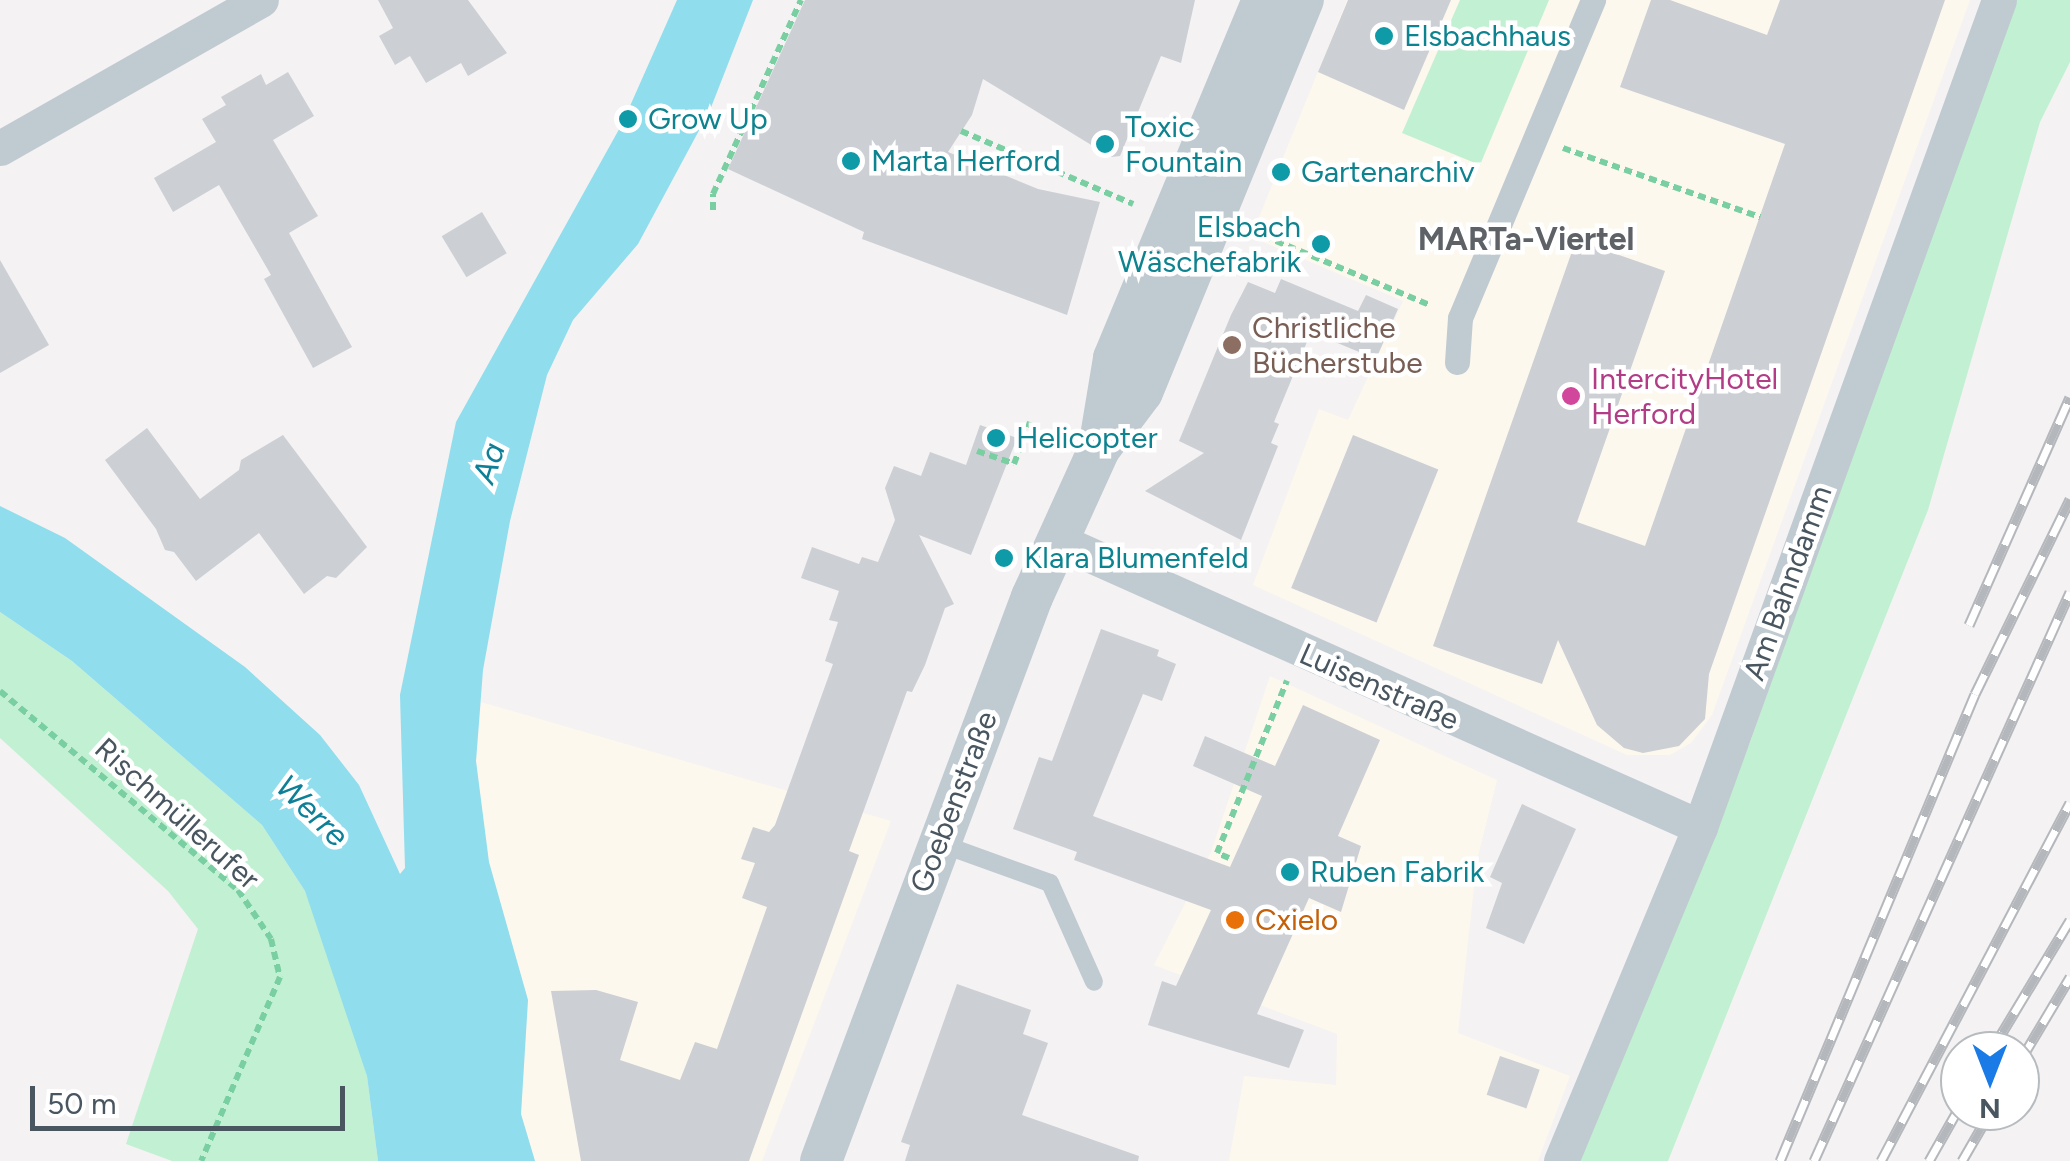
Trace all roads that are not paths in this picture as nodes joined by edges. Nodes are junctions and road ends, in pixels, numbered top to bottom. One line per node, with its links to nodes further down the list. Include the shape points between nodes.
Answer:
1 (261, 0): 6 (street)
2 (1264, 0): 8 (street, Goebenstraße, via 1114,358)
3 (1303, 0): 8 (street, Goebenstraße, via 1142,392)
4 (1593, 0): 7 (street, via 1460,318)
5 (1999, 0): 10 (street, Am Bahndamm)
6 (0, 148)
7 (1457, 362)
8 (1099, 449): 9 (street, Goebenstraße)
9 (1059, 541): 10 (street, Luisenstraße); 11 (street, Goebenstraße)
10 (1700, 827): 14 (street, Am Bahndamm)
11 (938, 843): 12 (lane, via 1050,883); 13 (street, Goebenstraße)
12 (1094, 982)
13 (821, 1161)
14 (1561, 1161)

